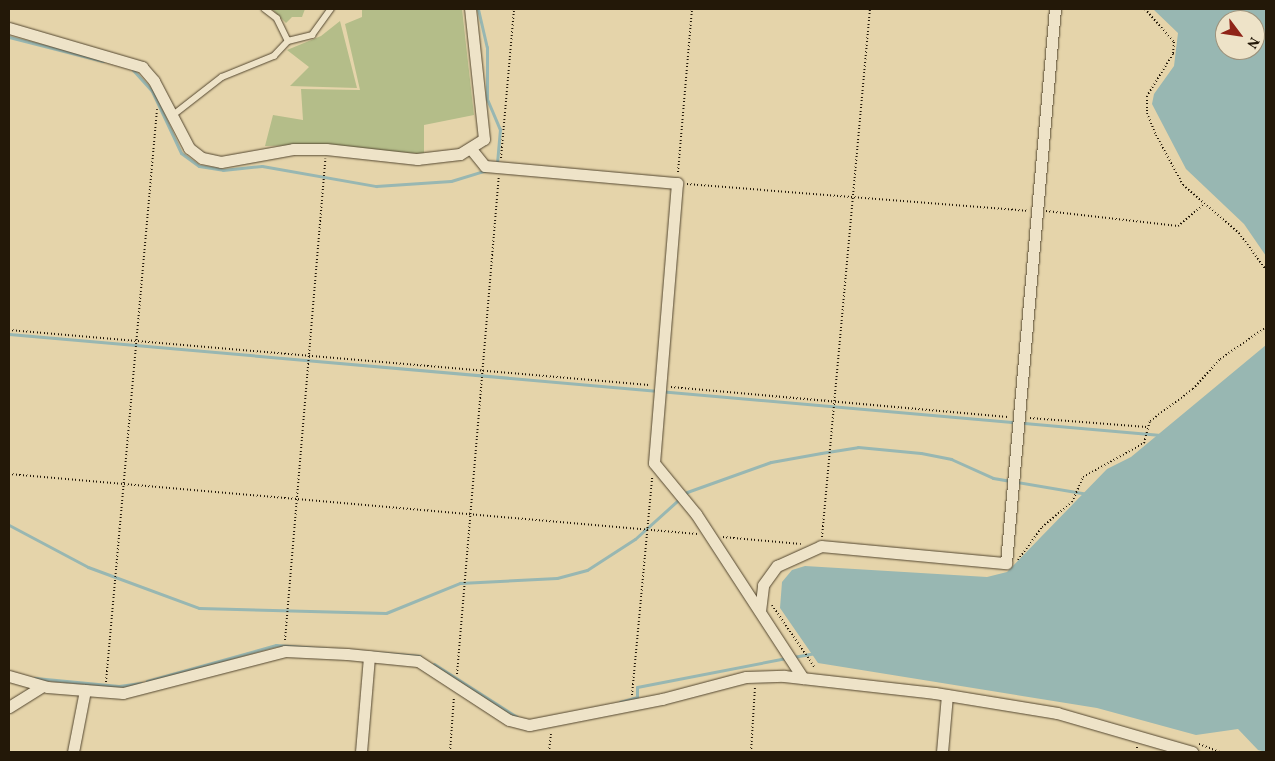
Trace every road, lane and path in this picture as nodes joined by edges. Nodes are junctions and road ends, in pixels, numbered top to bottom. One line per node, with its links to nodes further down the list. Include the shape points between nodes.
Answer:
1 (265, 9): 10 (lane, via 276,18)
2 (330, 9): 10 (lane, via 312,35)
3 (470, 9): 14 (street, via 487,129 481,145)
4 (514, 9): 15 (path)
5 (692, 9): 16 (path)
6 (870, 9): 17 (path)
7 (1054, 9): 19 (street)
8 (1144, 9): 18 (path, via 1174,42 1173,54 1148,96 1147,113 1167,160)
9 (9, 28): 11 (street, via 142,67)
10 (288, 41): 12 (lane, via 274,56 222,77)
11 (162, 96): 12 (street); 23 (path)
12 (172, 116): 13 (street, via 189,148 221,162 292,149)
13 (326, 149): 14 (street, via 417,159 446,158); 24 (path)
14 (471, 149): 15 (street, via 485,166)
15 (500, 168): 16 (street); 25 (path)
16 (677, 183): 17 (path); 26 (street)
17 (853, 197): 19 (path); 27 (path)
18 (1203, 205): 19 (path, via 1178,226); 20 (path, via 1239,233)
19 (1037, 211): 28 (street)
20 (1266, 270)
21 (1266, 327): 29 (path, via 1220,360 1193,390)
22 (9, 330): 23 (path)
23 (136, 341): 24 (path); 32 (path)
24 (309, 355): 25 (path); 33 (path)
25 (484, 371): 26 (path); 34 (path)
26 (661, 386): 27 (path); 30 (street)
27 (835, 402): 28 (path); 38 (path)
28 (1020, 418): 29 (path); 39 (street)
29 (1147, 427): 39 (path, via 1148,440 1094,468 1078,486 1072,502 1042,528 1022,557)
30 (654, 463): 35 (path); 36 (street)
31 (9, 474): 32 (path)
32 (123, 484): 33 (path); 49 (path)
33 (296, 499): 34 (path); 41 (path)
34 (471, 513): 35 (path); 46 (path)
35 (646, 529): 36 (path, via 697,534); 51 (path)
36 (708, 532): 37 (path); 40 (street)
37 (803, 544)
38 (821, 546): 39 (street); 40 (street, via 777,566 763,586)
39 (1006, 563)
40 (760, 611): 45 (street)
41 (285, 651): 42 (street); 49 (street, via 151,687 123,693)
42 (369, 656): 46 (street, via 418,662); 55 (street)
43 (9, 676): 47 (street)
44 (756, 677): 45 (street); 51 (street); 58 (path)
45 (803, 678): 50 (street)
46 (456, 685): 53 (street, via 518,724); 56 (path)
47 (42, 686): 48 (street); 52 (street)
48 (86, 690): 49 (street); 54 (street)
49 (105, 692)
50 (947, 695): 59 (street); 60 (street, via 1057,713)
51 (632, 706): 53 (street)
52 (9, 707)
53 (550, 722): 57 (path)
54 (73, 752)
55 (361, 752)
56 (450, 752)
57 (549, 752)
58 (751, 752)
59 (942, 752)
60 (1192, 752)

